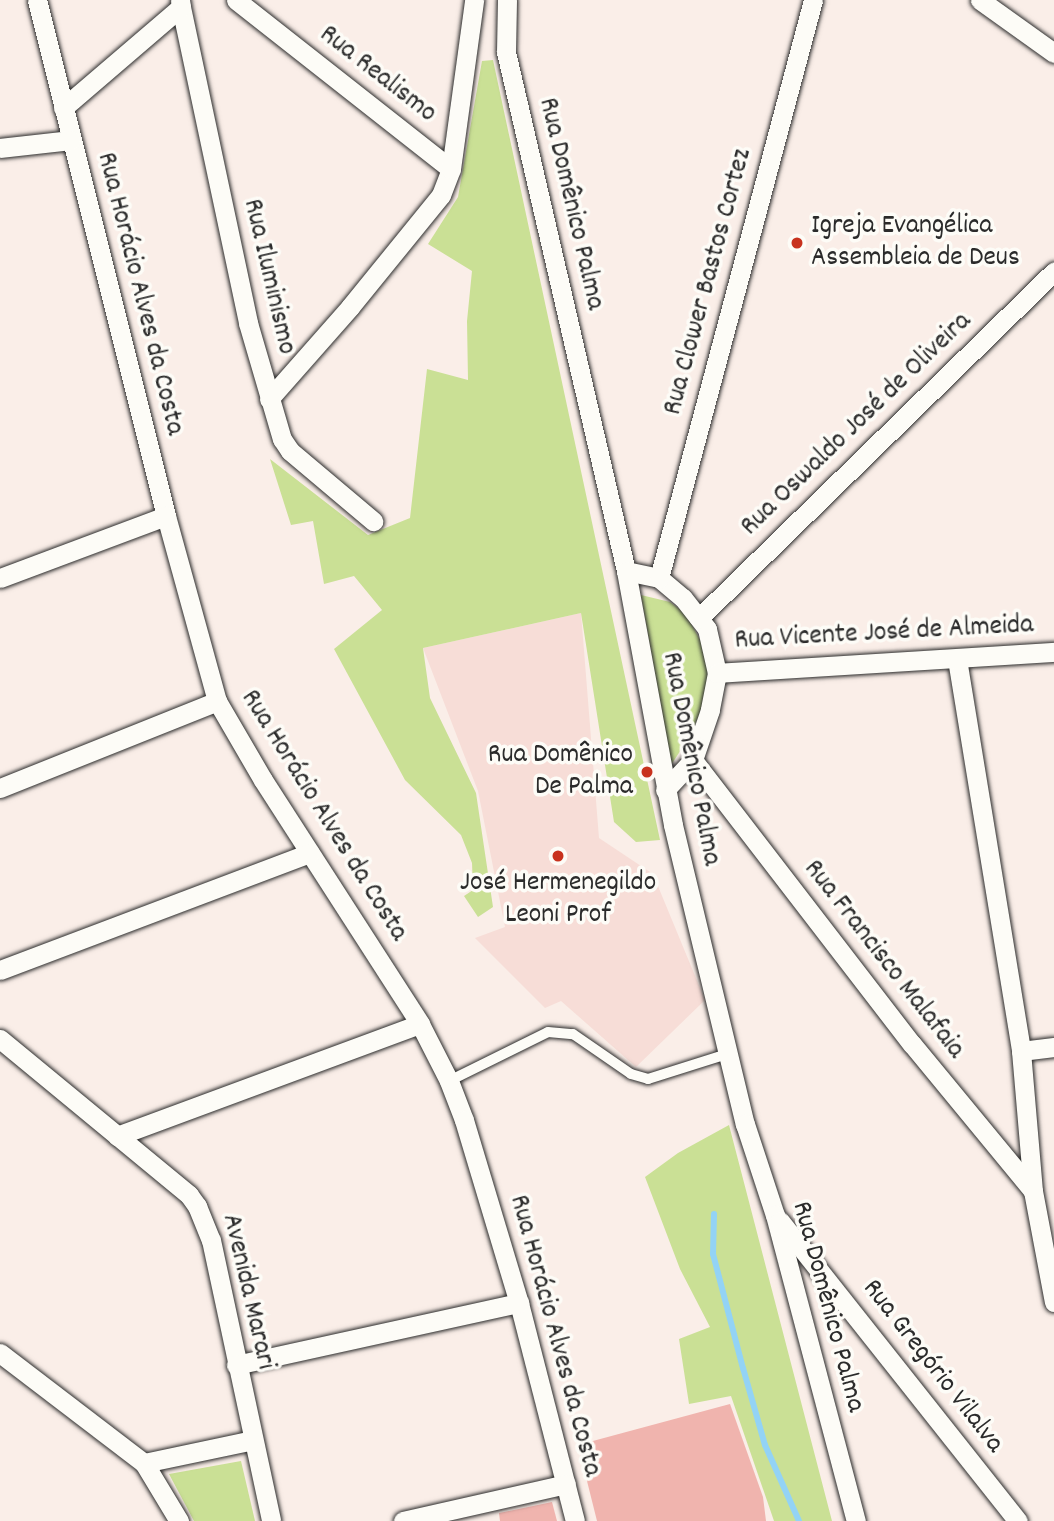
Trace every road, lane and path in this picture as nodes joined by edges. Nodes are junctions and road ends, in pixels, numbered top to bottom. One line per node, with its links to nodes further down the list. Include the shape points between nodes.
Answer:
1 (37, 0): 10 (street, Rua Horácio Alves da Costa)
2 (236, 0): 13 (street, Rua Realismo)
3 (474, 0): 13 (street)
4 (507, 0): 5 (street); 18 (street, Rua Domênico Palma, via 506,52)
5 (519, 0)
6 (813, 0): 20 (street, Rua Clower Bastos Cortez)
7 (980, 0): 9 (street)
8 (181, 3): 10 (street); 15 (street, Rua Iluminismo, via 229,243)
9 (1054, 53)
10 (63, 108): 11 (street, Rua Horácio Alves da Costa)
11 (71, 140): 12 (street); 16 (street, Rua Horácio Alves da Costa)
12 (0, 148)
13 (451, 169): 15 (street, via 432,209)
14 (1054, 272): 21 (street, Rua Oswaldo José de Oliveira)
15 (269, 399): 17 (street, Rua Iluminismo, via 290,451)
16 (166, 516): 19 (street); 25 (street, Rua Horácio Alves da Costa)
17 (373, 521)
18 (626, 571): 20 (street); 28 (street, Rua Domênico Palma)
19 (0, 578)
20 (659, 578): 21 (street)
21 (699, 618): 24 (street, via 711,642)
22 (1054, 652): 23 (street, Rua Vicente José de Almeida)
23 (957, 659): 24 (street, Rua Vicente José de Almeida); 34 (street)
24 (717, 673): 26 (street)
25 (218, 701): 27 (street); 29 (street, Rua Horácio Alves da Costa)
26 (693, 760): 28 (street); 38 (street, Rua Francisco Malafaia, via 912,1044)
27 (0, 789)
28 (665, 790): 35 (street, Rua Domênico Palma)
29 (310, 853): 30 (street); 31 (street, Rua Horácio Alves da Costa)
30 (0, 970)
31 (420, 1024): 36 (street, Rua Horácio Alves da Costa); 37 (street)
32 (3, 1047): 37 (street, Avenida Marari)
33 (1054, 1047): 34 (street)
34 (1021, 1052): 38 (street)
35 (727, 1054): 36 (lane, via 648,1079 631,1074 573,1034 548,1032); 39 (street, Rua Domênico Palma, via 752,1151)
36 (449, 1081): 41 (street, Rua Horácio Alves da Costa)
37 (117, 1136): 43 (street, Avenida Marari, via 197,1206 211,1240)
38 (1033, 1191): 40 (street)
39 (775, 1215): 51 (street, Rua Domênico Palma); 52 (street, Rua Gregório Vilalva)
40 (1054, 1302)
41 (519, 1303): 43 (street); 46 (street, Rua Horácio Alves da Costa)
42 (0, 1353): 45 (street)
43 (236, 1365): 44 (street, Avenida Marari)
44 (253, 1440): 45 (street); 48 (street, Avenida Marari)
45 (144, 1463): 47 (street)
46 (566, 1484): 49 (street); 50 (street, Rua Horácio Alves da Costa)
47 (179, 1521)
48 (271, 1521)
49 (403, 1521)
50 (575, 1521)
51 (856, 1521)
52 (1018, 1521)

